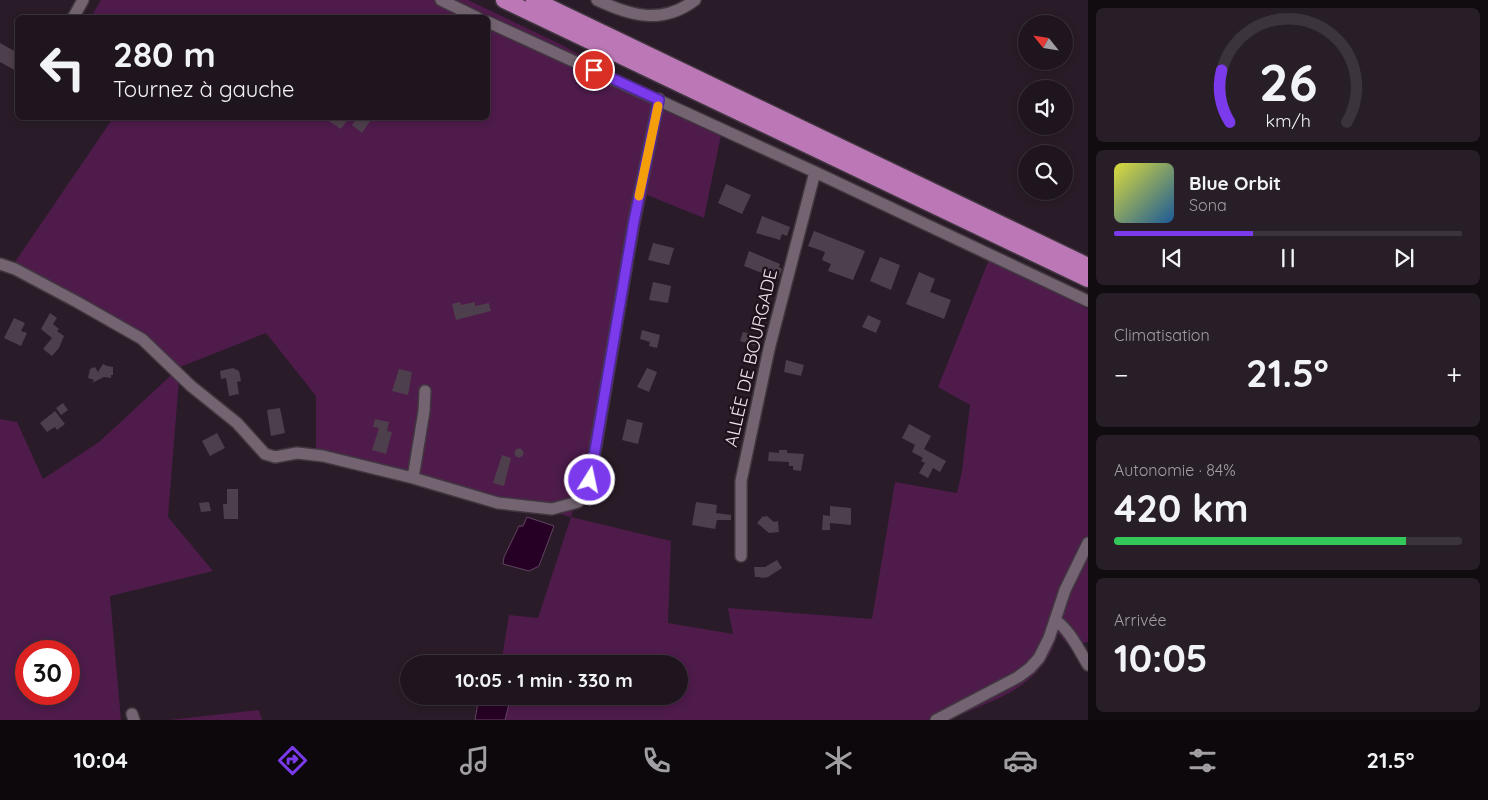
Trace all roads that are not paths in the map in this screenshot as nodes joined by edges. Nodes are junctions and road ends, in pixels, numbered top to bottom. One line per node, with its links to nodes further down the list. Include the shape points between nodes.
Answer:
1 (83, 0): 7 (street)
2 (441, 0): 8 (street)
3 (504, 0): 14 (highway)
4 (534, 0): 13 (highway)
5 (597, 0): 6 (street, via 632,14 656,16 672,13)
6 (694, 1)
7 (75, 15)
8 (472, 15)
9 (490, 23): 10 (street)
10 (659, 100): 11 (street); 17 (street, via 634,221 590,480 578,502 552,508 498,504)
11 (815, 172): 15 (street); 19 (street, ALLÉE DE BOURGADE, via 769,349 741,481)
12 (0, 264): 17 (street, via 38,281 142,339 191,386 237,423 265,454 275,457 296,453 323,456)
13 (1088, 266)
14 (1088, 279)
15 (1088, 301)
16 (426, 390): 17 (street)
17 (413, 478)
18 (1088, 543): 20 (street, via 1065,590)
19 (740, 556)
20 (1055, 620): 21 (street, via 1070,636); 22 (street, via 1045,648 1030,668 1018,678)
21 (1088, 665)
22 (936, 720)

